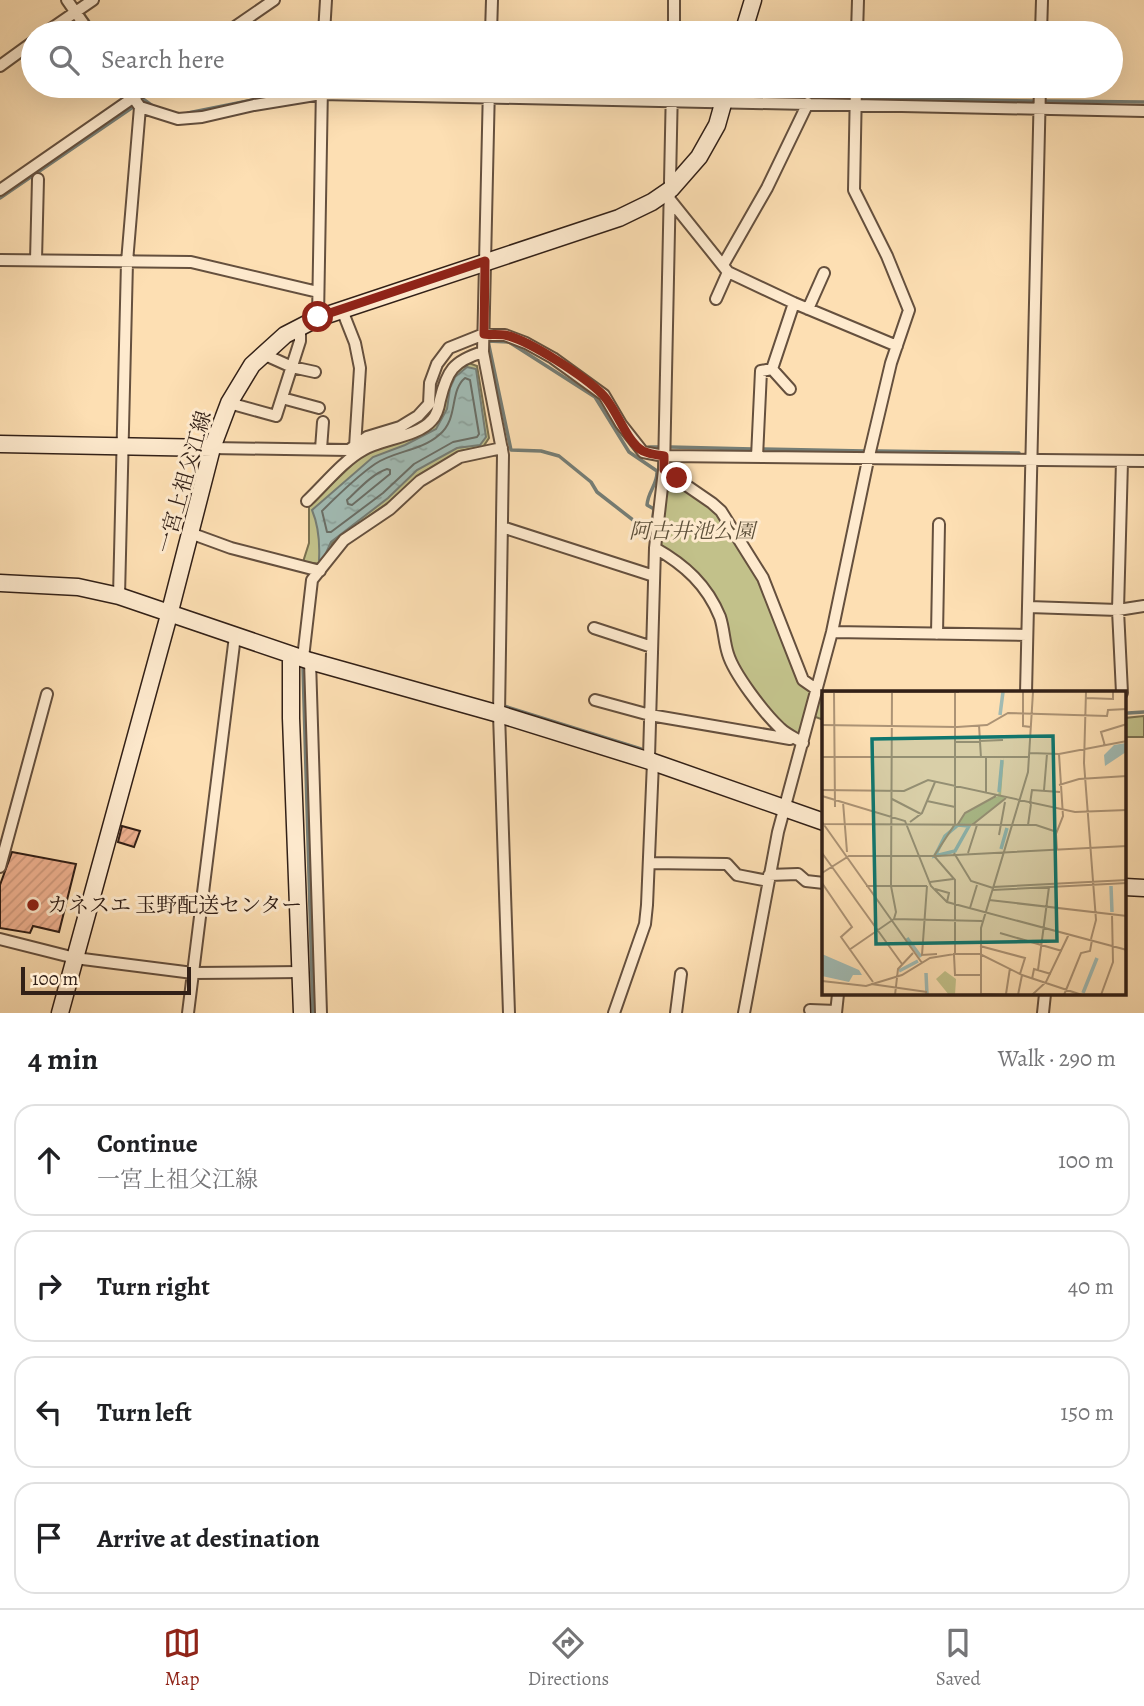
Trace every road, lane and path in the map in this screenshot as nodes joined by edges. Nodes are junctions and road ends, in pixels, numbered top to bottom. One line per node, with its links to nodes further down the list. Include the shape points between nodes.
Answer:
1 (67, 0): 10 (street)
2 (93, 0): 10 (street)
3 (275, 0): 13 (street)
4 (326, 0): 14 (street)
5 (492, 0): 15 (street)
6 (674, 0): 16 (street)
7 (753, 0): 17 (street)
8 (858, 0): 18 (street)
9 (1042, 0): 19 (street)
10 (75, 12): 11 (street); 12 (street)
11 (62, 21)
12 (81, 21)
13 (244, 21)
14 (325, 21)
15 (491, 21)
16 (674, 21)
17 (747, 21)
18 (857, 21)
19 (1041, 21)
20 (21, 51): 21 (street)
21 (0, 66)
22 (133, 98): 32 (street)
23 (140, 98): 32 (street)
24 (285, 98): 32 (street, via 178,119)
25 (321, 98): 47 (street)
26 (489, 98): 43 (street)
27 (617, 98): 31 (street)
28 (724, 98): 33 (street, 一宮上祖父江線)
29 (856, 98): 35 (street)
30 (1040, 98): 36 (street)
31 (672, 101): 33 (street); 40 (street)
32 (136, 102): 39 (street); 44 (street)
33 (723, 103): 34 (street); 40 (street, 一宮上祖父江線, via 718,125)
34 (808, 103): 35 (street); 45 (street)
35 (856, 104): 36 (street); 55 (street, via 854,190 909,310)
36 (1040, 109): 37 (street); 74 (street)
37 (1144, 111)
38 (37, 178): 42 (street)
39 (0, 190)
40 (671, 195): 43 (street, 一宮上祖父江線, via 619,218); 45 (street); 72 (street)
41 (0, 260): 42 (street)
42 (36, 260): 44 (street)
43 (485, 261): 51 (street, 一宮上祖父江線); 54 (street)
44 (127, 262): 47 (street, via 191,262); 67 (street)
45 (726, 269): 48 (street); 49 (street)
46 (824, 273): 50 (street)
47 (318, 292): 52 (street)
48 (716, 299)
49 (794, 303): 50 (street); 59 (street)
50 (808, 309): 55 (street)
51 (342, 310): 52 (street, 一宮上祖父江線); 71 (street, via 360,368)
52 (318, 317): 53 (street, 一宮上祖父江線)
53 (300, 327): 57 (street, 一宮上祖父江線); 58 (street)
54 (484, 334): 56 (street); 71 (street, via 449,348 430,383 429,404 418,416 367,437); 72 (street, via 505,335 553,358 604,395 643,452)
55 (897, 346): 75 (street)
56 (483, 352): 69 (street); 71 (street, via 453,367 432,421)
57 (263, 354): 58 (street); 63 (street, 一宮上祖父江線)
58 (292, 367): 60 (street); 62 (street)
59 (772, 369): 61 (street); 73 (street, via 761,370)
60 (315, 372)
61 (790, 389)
62 (282, 398): 63 (street, via 276,416); 64 (street)
63 (229, 403): 68 (street, 一宮上祖父江線)
64 (319, 408)
65 (323, 422): 70 (street)
66 (0, 444): 67 (street)
67 (124, 447): 68 (street); 87 (street)
68 (212, 448): 70 (street); 82 (street, 一宮上祖父江線)
69 (502, 448): 81 (street); 84 (street, via 460,457 420,481 390,509 344,540)
70 (321, 449): 71 (street)
71 (355, 451): 79 (street)
72 (664, 456): 73 (street); 78 (street)
73 (757, 457): 75 (street)
74 (1031, 458): 75 (street); 76 (street); 89 (street)
75 (868, 460): 93 (street)
76 (1122, 461): 77 (street); 90 (street)
77 (1144, 461)
78 (664, 470): 83 (street); 99 (street, via 721,511 763,578 803,680)
79 (307, 501)
80 (939, 524): 94 (street)
81 (502, 527): 85 (street); 104 (street)
82 (190, 533): 84 (street); 91 (street, 一宮上祖父江線)
83 (655, 548): 85 (street); 106 (street, via 696,577 720,618 732,663 764,710 782,730)
84 (320, 571): 98 (street, via 312,580)
85 (654, 576): 97 (street)
86 (0, 583): 87 (street, via 78,587)
87 (120, 596): 91 (street)
88 (1144, 606): 90 (street)
89 (1028, 607): 90 (street); 95 (street)
90 (1118, 610): 101 (street)
91 (169, 615): 96 (street); 117 (street, 一宮上祖父江線)
92 (594, 628): 97 (street)
93 (832, 632): 94 (street); 99 (street)
94 (937, 634): 95 (street)
95 (1027, 635): 100 (street)
96 (234, 636): 98 (street); 119 (street)
97 (652, 647): 105 (street)
98 (301, 658): 104 (street); 118 (street, via 291,718); 126 (street)
99 (816, 689): 106 (street)
100 (1026, 691)
101 (1122, 691)
102 (47, 694): 111 (street)
103 (595, 700): 105 (street)
104 (499, 714): 107 (street); 127 (street)
105 (650, 715): 106 (street); 107 (street, via 649,757)
106 (803, 743): 108 (street)
107 (653, 762): 108 (street); 110 (street)
108 (785, 807): 109 (street); 112 (street)
109 (822, 821)
110 (649, 863): 112 (street, via 727,864 737,875); 128 (street, via 645,924)
111 (0, 867)
112 (768, 878): 113 (street, via 798,874 807,881); 130 (street)
113 (822, 882)
114 (1126, 887): 115 (street)
115 (1144, 888)
116 (0, 939): 117 (street)
117 (75, 958): 119 (street); 123 (street, 一宮上祖父江線)
118 (300, 972): 119 (street); 125 (street)
119 (193, 973): 124 (street)
120 (681, 974): 129 (street)
121 (810, 1010): 122 (street)
122 (836, 1012)
123 (60, 1013)
124 (188, 1013)
125 (302, 1013)
126 (321, 1013)
127 (509, 1013)
128 (614, 1013)
129 (676, 1013)
130 (744, 1013)

